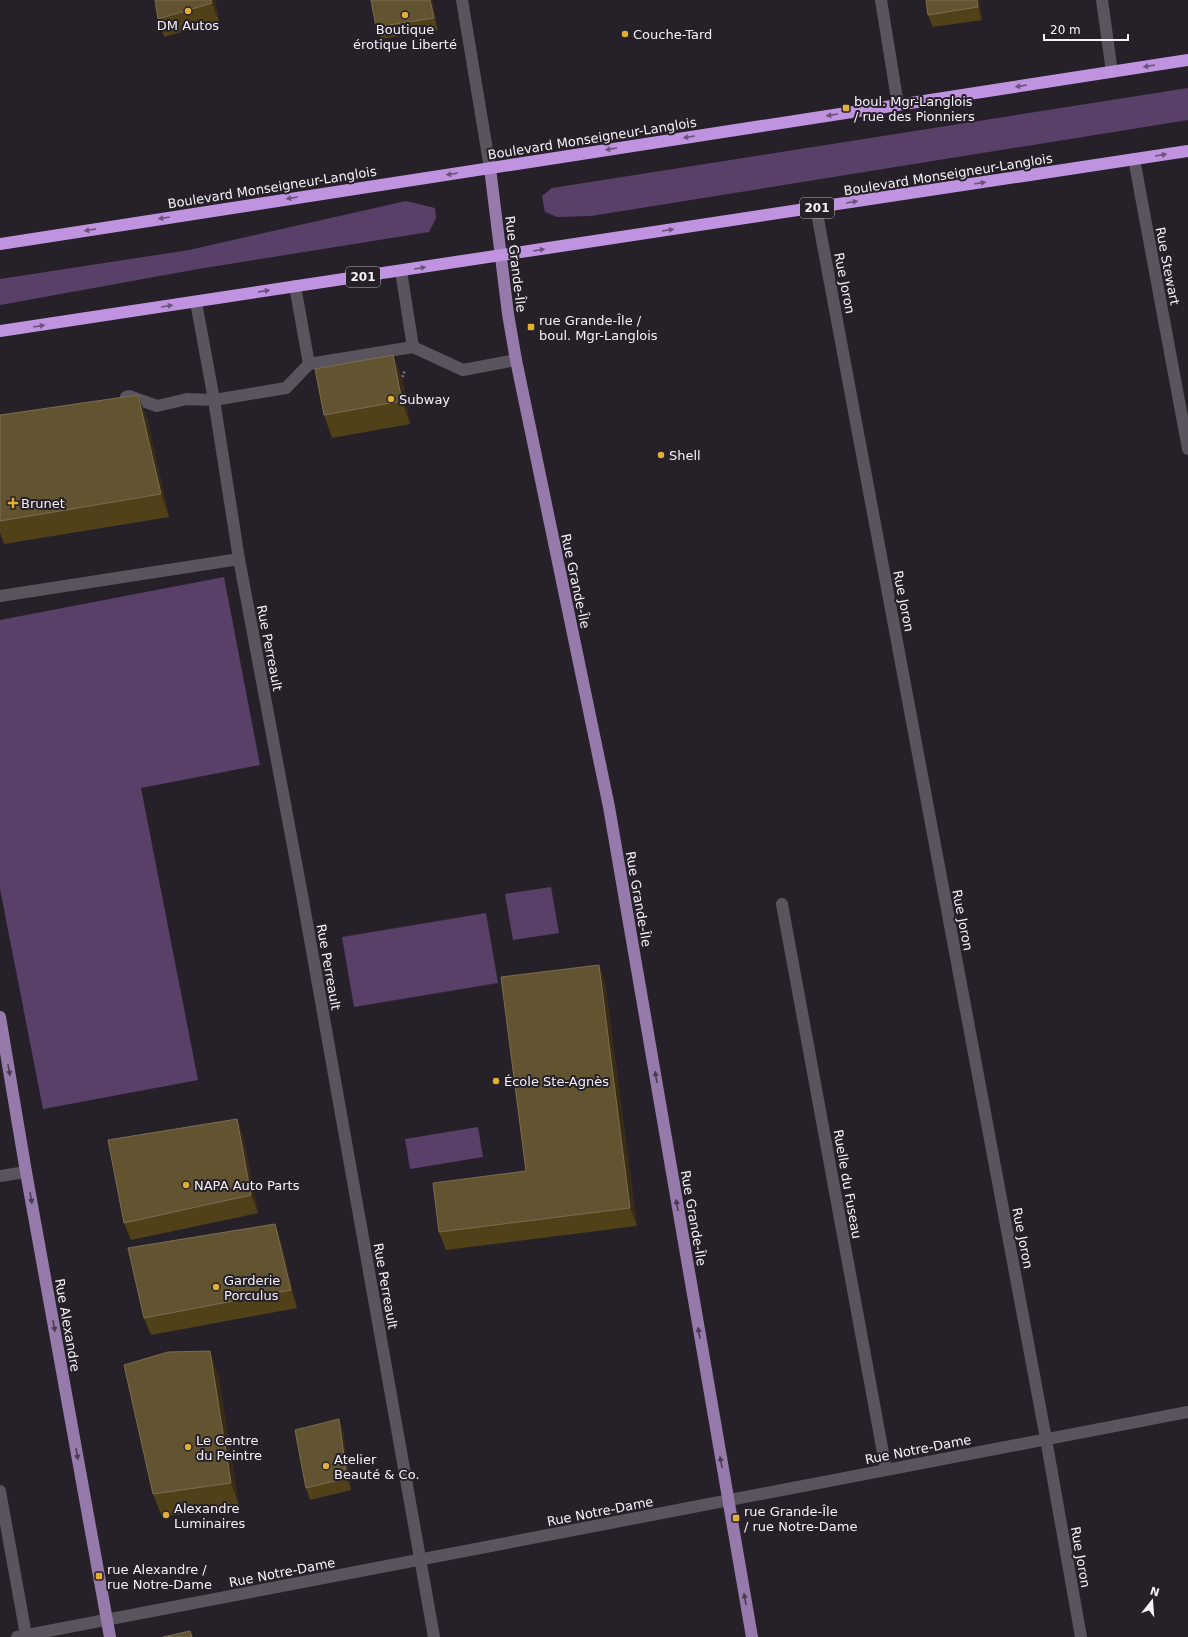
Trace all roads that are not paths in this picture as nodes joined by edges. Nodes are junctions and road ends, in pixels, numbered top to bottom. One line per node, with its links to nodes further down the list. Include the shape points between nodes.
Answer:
1 (462, 0): 9 (street)
2 (881, 0): 6 (street)
3 (1102, 0): 5 (street)
4 (1188, 60): 5 (highway, Boulevard Monseigneur-Langlois, one-way to 5)
5 (1112, 72): 6 (highway, Boulevard Monseigneur-Langlois, one-way to 6)
6 (898, 105): 9 (highway, Boulevard Monseigneur-Langlois, one-way to 9)
7 (1188, 151): 8 (highway, Boulevard Monseigneur-Langlois / 201, one-way to 7)
8 (1134, 159): 10 (highway, Boulevard Monseigneur-Langlois / 201, one-way to 8); 22 (street, Rue Stewart)
9 (490, 168): 11 (highway, Boulevard Monseigneur-Langlois, one-way to 11); 12 (main road, Rue Grande-Île)
10 (816, 208): 12 (highway, Boulevard Monseigneur-Langlois / 201, one-way to 10); 30 (street, Rue Joron)
11 (0, 244)
12 (501, 256): 13 (highway, Boulevard Monseigneur-Langlois / 201, one-way to 12); 18 (main road, Rue Grande-Île)
13 (401, 271): 14 (highway, Boulevard Monseigneur-Langlois / 201); 17 (street)
14 (295, 286): 15 (highway, Boulevard Monseigneur-Langlois / 201, one-way to 14); 19 (street)
15 (196, 302): 16 (highway, Boulevard Monseigneur-Langlois / 201, one-way to 15); 21 (street, Rue Perreault)
16 (0, 331)
17 (413, 347): 18 (street, via 463,370); 19 (street)
18 (516, 360): 33 (main road, Rue Grande-Île, one-way to 18, via 609,807)
19 (309, 364): 21 (street, via 286,388)
20 (114, 399): 21 (street, via 129,396 157,406 187,399)
21 (214, 400): 23 (street, Rue Perreault)
22 (1188, 449)
23 (239, 559): 24 (street); 34 (street, Rue Perreault, via 301,889)
24 (0, 596)
25 (782, 904): 31 (street, Ruelle du Fuseau)
26 (0, 1017): 27 (main road, Rue Alexandre, one-way to 27)
27 (26, 1172): 28 (street); 35 (main road, Rue Alexandre, one-way to 35)
28 (0, 1176)
29 (1188, 1412): 30 (street, Rue Notre-Dame)
30 (1046, 1438): 31 (street, Rue Notre-Dame); 40 (street, Rue Joron)
31 (886, 1469): 33 (street, Rue Notre-Dame)
32 (0, 1491): 36 (street)
33 (728, 1500): 34 (street, Rue Notre-Dame); 39 (main road, Rue Grande-Île, one-way to 33)
34 (420, 1560): 35 (street, Rue Notre-Dame); 38 (street, Rue Perreault)
35 (107, 1620): 36 (street, Rue Notre-Dame); 37 (main road, Rue Alexandre)
36 (22, 1636)
37 (110, 1637)
38 (434, 1637)
39 (752, 1637)
40 (1081, 1637)

